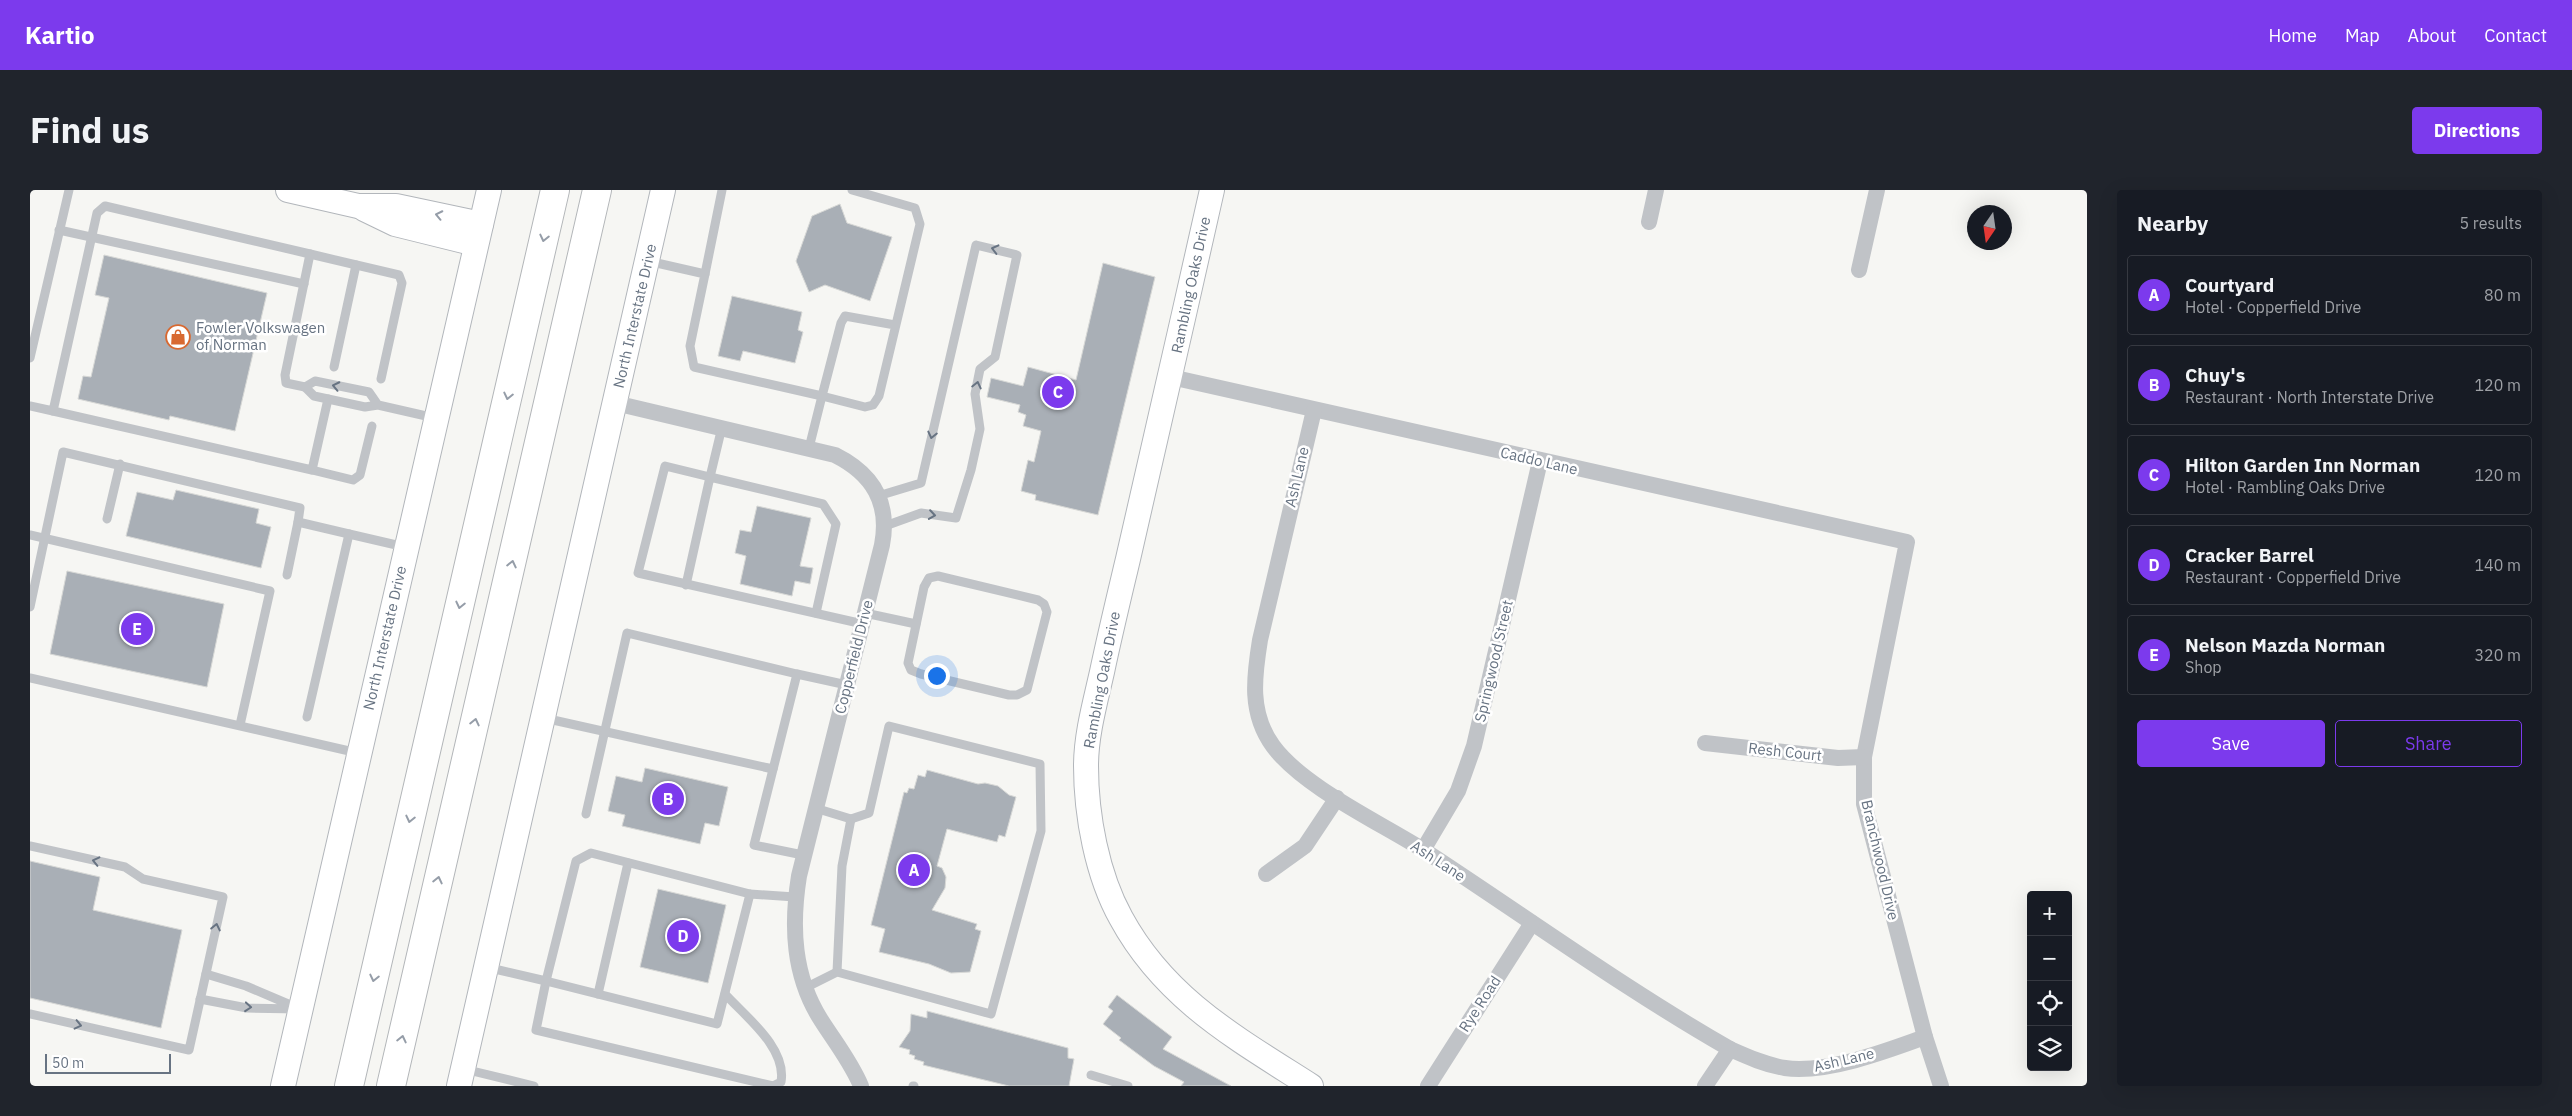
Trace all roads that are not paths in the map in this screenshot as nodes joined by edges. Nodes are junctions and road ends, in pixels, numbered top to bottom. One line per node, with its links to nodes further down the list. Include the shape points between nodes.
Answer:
1 (69, 190): 14 (lane)
2 (288, 190): 12 (main road)
3 (489, 190): 15 (main road, North Interstate Drive)
4 (555, 190): 98 (highway, one-way to 98)
5 (597, 190): 99 (highway, one-way to 5)
6 (663, 190): 18 (main road, North Interstate Drive)
7 (722, 190): 21 (lane)
8 (852, 190): 23 (lane, via 905,204 915,208 919,215 920,224)
9 (1212, 190): 26 (main road, Rambling Oaks Drive)
10 (1656, 190): 13 (street)
11 (1877, 190): 20 (street)
12 (330, 195): 15 (main road, via 358,206 396,206)
13 (1649, 222)
14 (59, 230): 16 (lane); 24 (lane)
15 (478, 234): 36 (main road, North Interstate Drive)
16 (91, 236): 17 (lane, via 97,213 105,206); 22 (lane); 35 (lane)
17 (310, 254): 19 (lane); 22 (lane)
18 (647, 261): 21 (lane); 31 (main road, North Interstate Drive)
19 (356, 265): 25 (lane); 27 (lane, via 399,276 402,283)
20 (1858, 270)
21 (705, 274): 29 (lane, via 690,346 694,367)
22 (304, 284): 28 (lane, via 285,375 286,383)
23 (896, 326): 29 (lane, via 873,405 865,407); 29 (lane, via 845,316)
24 (30, 358)
25 (334, 368)
26 (1171, 377): 34 (street, Caddo Lane); 104 (main road, Rambling Oaks Drive, via 1089,734 1087,793 1096,844 1107,886 1120,916 1149,961 1205,1017)
27 (381, 379)
28 (305, 387): 30 (lane, via 314,396); 32 (lane, one-way to 28, via 369,392 315,381)
29 (822, 396): 39 (lane)
30 (328, 399): 32 (lane, via 365,407); 42 (lane)
31 (615, 403): 38 (street, Copperfield Drive); 63 (main road, North Interstate Drive)
32 (378, 405): 36 (lane)
33 (30, 406): 35 (lane)
34 (1314, 410): 40 (street, Caddo Lane); 70 (street, Ash Lane, via 1260,640 1254,690 1256,711 1272,744 1302,775)
35 (53, 411): 42 (lane)
36 (436, 418): 52 (main road, North Interstate Drive)
37 (372, 426): 42 (lane, via 360,475 353,480)
38 (722, 427): 39 (street, Copperfield Drive); 43 (lane)
39 (809, 448): 44 (street, Copperfield Drive, via 835,455 859,470 872,483)
40 (1540, 461): 51 (street, Caddo Lane); 75 (street, Springwood Street, via 1474,746 1458,791)
41 (120, 464): 45 (lane); 46 (lane, via 300,508); 50 (lane, via 63,452)
42 (312, 470)
43 (710, 477): 54 (lane); 54 (lane, via 665,466 638,573); 56 (lane, via 823,504 836,524)
44 (878, 496): 47 (street, Copperfield Drive, via 885,513); 47 (lane, one-way to 44, via 920,513 956,518 980,430 976,386 980,369 995,357 1017,255 976,245 921,483)
45 (107, 519)
46 (298, 522): 48 (lane); 53 (lane)
47 (885, 526): 57 (street, Copperfield Drive)
48 (349, 534): 52 (lane); 62 (lane)
49 (30, 535): 50 (lane)
50 (44, 539): 55 (lane); 64 (lane, via 270,591)
51 (1907, 542): 68 (street, Branchwood Drive)
52 (406, 547): 67 (main road, North Interstate Drive)
53 (287, 575)
54 (686, 585): 56 (lane)
55 (30, 607)
56 (816, 613): 57 (lane)
57 (864, 618): 58 (lane); 61 (street, Copperfield Drive)
58 (916, 624): 58 (lane, via 908,663 911,670 1017,695 1026,690 1030,682 1047,612 1038,600 938,576 929,578 924,587)
59 (797, 674): 61 (lane); 65 (lane, via 628,633); 69 (lane)
60 (30, 678): 64 (lane)
61 (847, 685): 71 (street, Copperfield Drive)
62 (306, 717)
63 (543, 718): 65 (lane); 82 (main road, North Interstate Drive)
64 (240, 725): 67 (lane)
65 (604, 731): 69 (lane); 72 (lane)
66 (1705, 743): 68 (street, Resh Court)
67 (358, 753): 90 (main road, North Interstate Drive)
68 (1864, 758): 92 (street, Branchwood Drive, via 1864,804)
69 (773, 769): 76 (lane, via 754,845)
70 (1337, 798): 75 (street, Ash Lane); 78 (street, via 1305,846)
71 (814, 808): 73 (lane); 76 (street, Copperfield Drive)
72 (586, 814)
73 (851, 819): 83 (lane, via 842,866); 83 (lane, via 869,813 889,726 1040,764 1041,830 991,1014)
74 (30, 846): 84 (lane, one-way to 74, via 223,898 143,878 125,867)
75 (1423, 850): 81 (street, Ash Lane)
76 (803, 855): 80 (street, Copperfield Drive)
77 (628, 863): 79 (lane); 85 (lane, via 591,853 576,861); 87 (lane)
78 (1266, 874)
79 (750, 894): 80 (lane); 88 (lane)
80 (795, 898): 86 (street, Copperfield Drive, via 795,949)
81 (1532, 923): 93 (street, Ash Lane); 105 (street, Rye Road)
82 (486, 967): 85 (lane); 95 (main road, North Interstate Drive)
83 (837, 972): 86 (lane)
84 (206, 974): 89 (lane); 90 (lane, via 246,986)
85 (546, 981): 87 (lane); 101 (lane, via 536,1030)
86 (805, 988): 102 (street, Copperfield Drive)
87 (598, 994): 88 (lane, via 717,1024)
88 (725, 994): 101 (lane, via 766,1038 778,1058 783,1073 781,1082)
89 (200, 999): 90 (lane, one-way to 90, via 247,1008); 91 (lane, one-way to 89, via 188,1050)
90 (300, 1009): 97 (main road, North Interstate Drive)
91 (30, 1014)
92 (1925, 1037): 93 (street, Ash Lane, via 1848,1060 1804,1068 1767,1064); 107 (street, Branchwood Drive)
93 (1730, 1049): 106 (street)
94 (1091, 1076): 103 (lane)
95 (461, 1077): 96 (lane)
96 (522, 1085): 100 (lane)
97 (282, 1086)
98 (349, 1086)
99 (391, 1086)
100 (534, 1086)
101 (773, 1086)
102 (861, 1086)
103 (1128, 1086)
104 (1311, 1086)
105 (1428, 1086)
106 (1705, 1086)
107 (1941, 1086)

